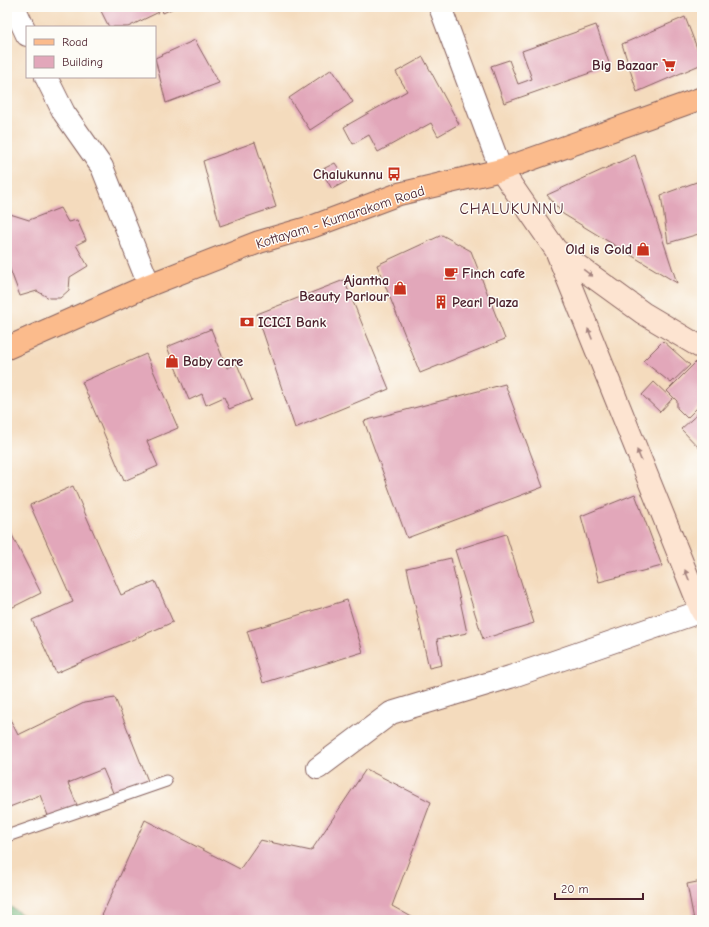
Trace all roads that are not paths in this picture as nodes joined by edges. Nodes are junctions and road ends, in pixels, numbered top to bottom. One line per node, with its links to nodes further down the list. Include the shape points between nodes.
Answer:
1 (14, 7): 3 (street)
2 (440, 7): 6 (street)
3 (26, 34)
4 (46, 78): 8 (street, via 64,113 102,167)
5 (702, 98): 6 (main road, Kottayam - Kumarakom Road)
6 (501, 170): 7 (main road); 8 (main road, Kottayam - Kumarakom Road, via 399,194 314,226 259,242)
7 (556, 250): 10 (main road, one-way to 10, via 643,313); 11 (main road, one-way to 7)
8 (149, 285): 9 (main road, Kottayam - Kumarakom Road)
9 (7, 348)
10 (702, 348)
11 (702, 611): 12 (street, via 510,678 391,713)
12 (318, 768)
13 (166, 781): 14 (lane)
14 (7, 836)

